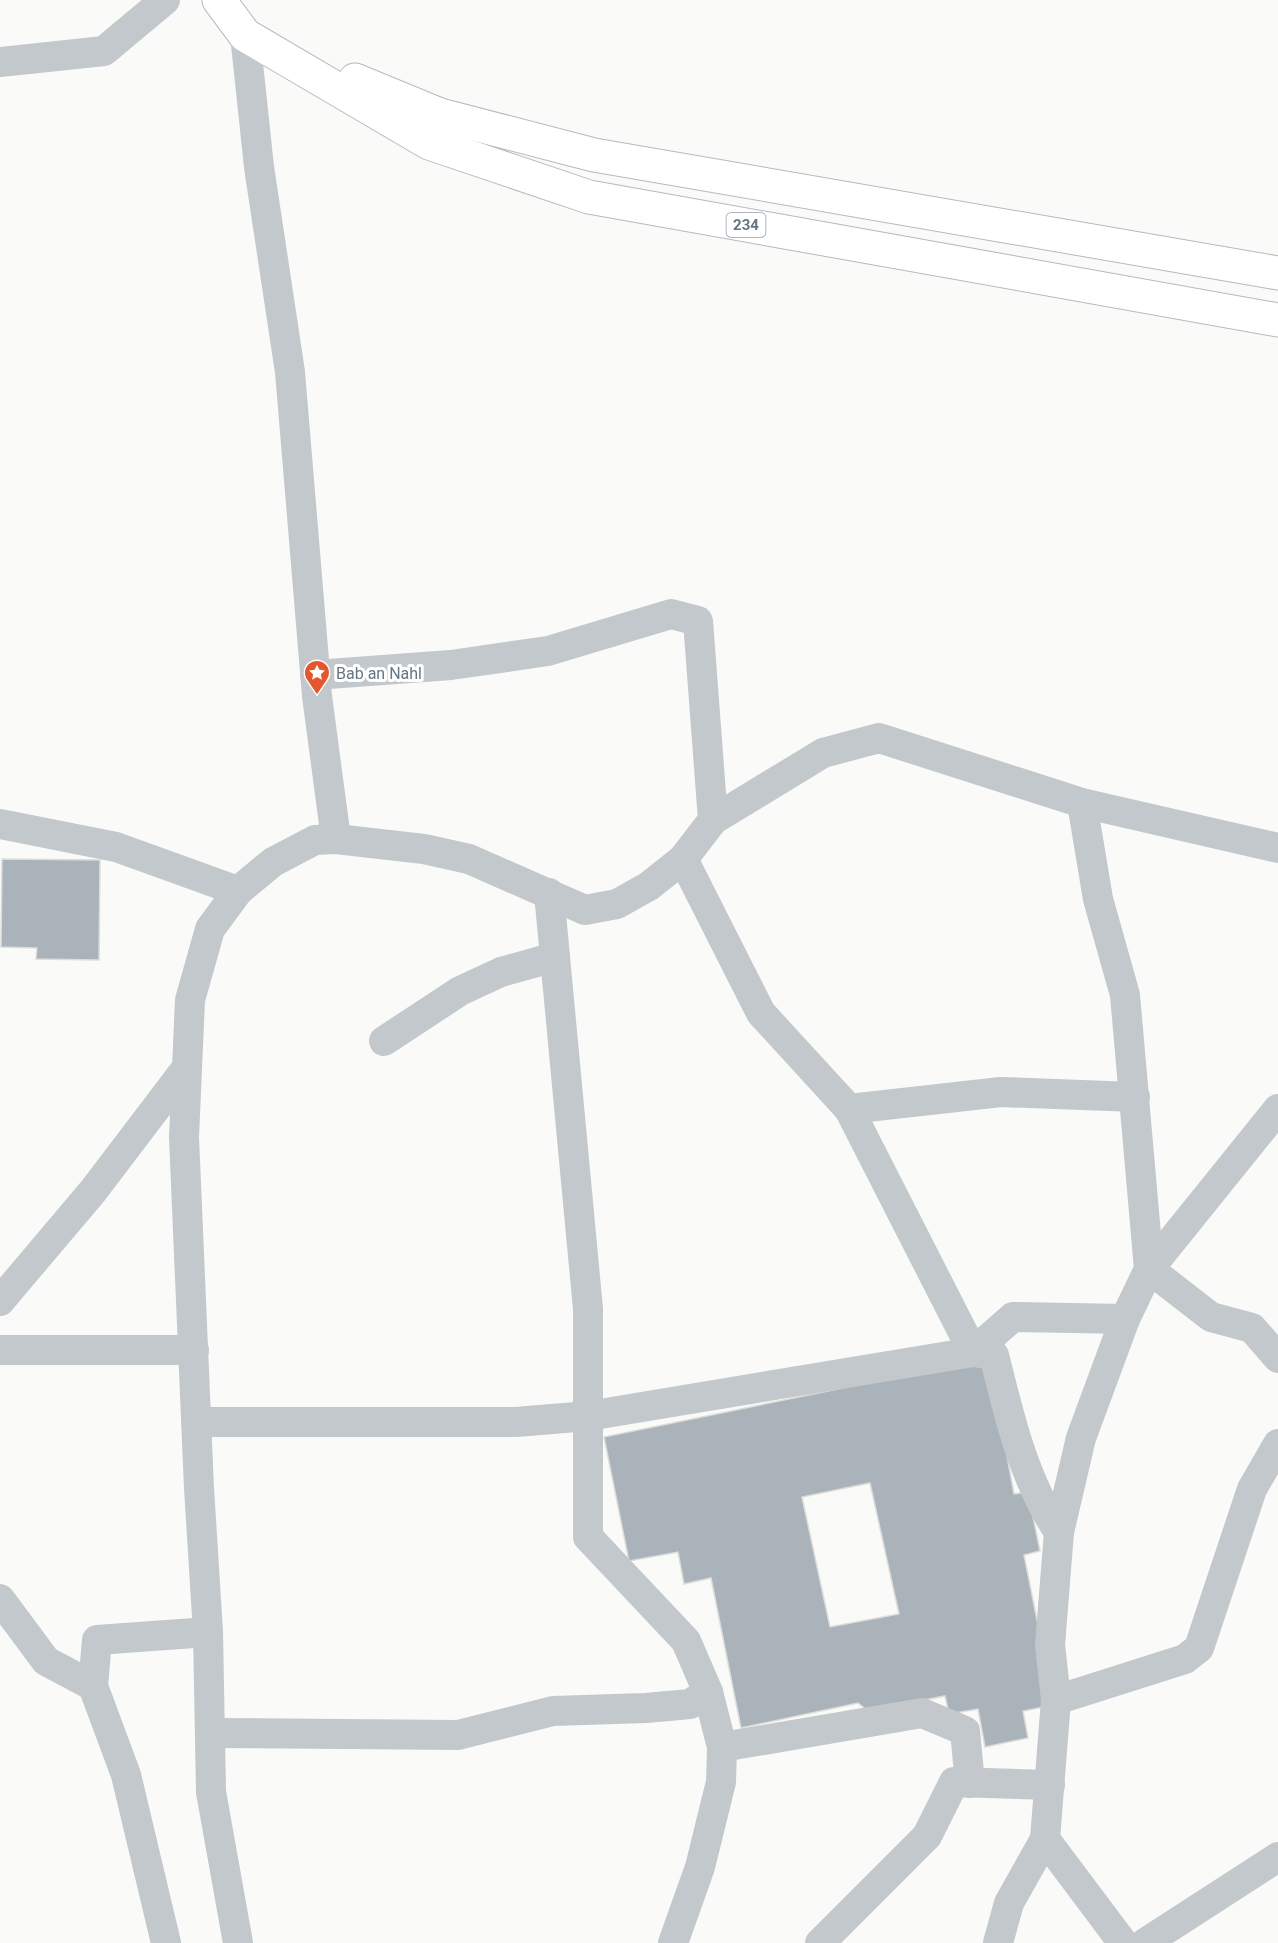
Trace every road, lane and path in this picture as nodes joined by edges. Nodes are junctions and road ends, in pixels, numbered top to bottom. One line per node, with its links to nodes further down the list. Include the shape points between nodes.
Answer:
1 (165, 0): 4 (street, via 104,51)
2 (219, 0): 3 (main road, 234)
3 (245, 35): 5 (main road, via 440,115 594,155); 6 (main road, 234, via 429,143 589,197); 7 (street, via 259,167 290,372)
4 (0, 62)
5 (1278, 273)
6 (1278, 320)
7 (315, 675): 9 (street, via 451,665 548,651 671,614 698,621); 11 (street)
8 (1082, 803): 9 (street, via 879,738 823,753); 12 (street); 19 (street, via 1098,900 1125,995)
9 (713, 820): 13 (street)
10 (0, 824): 14 (street, via 116,847)
11 (336, 839): 14 (street, via 315,840 273,862); 15 (street, via 424,849 470,859)
12 (1278, 848)
13 (683, 859): 15 (street, via 649,886 617,904 585,910); 20 (street, via 760,1013)
14 (238, 891): 18 (street, via 210,929 190,1000)
15 (549, 893): 16 (street)
16 (555, 957): 17 (street, via 501,972 460,992); 29 (street, via 588,1309)
17 (384, 1041)
18 (185, 1070): 23 (street, via 93,1191); 26 (street, via 184,1137)
19 (1135, 1097): 20 (street, via 1001,1092); 22 (street)
20 (849, 1109): 27 (street)
21 (1278, 1109): 22 (street)
22 (1149, 1269): 24 (street); 28 (street, via 1210,1317 1252,1328)
23 (0, 1301)
24 (1125, 1319): 27 (street, via 1012,1317); 32 (street, via 1082,1438)
25 (0, 1350): 26 (street)
26 (194, 1350): 30 (street)
27 (973, 1352): 29 (street); 32 (street, via 994,1355 1011,1422 1041,1506)
28 (1278, 1358)
29 (588, 1416): 30 (street, via 516,1422); 36 (street, via 588,1537 686,1641)
30 (197, 1422): 34 (street)
31 (1278, 1444): 37 (street, via 1252,1489 1199,1648 1185,1659)
32 (1059, 1532): 37 (street, via 1050,1645)
33 (0, 1599): 35 (street, via 46,1661)
34 (208, 1632): 35 (street, via 97,1640); 38 (street)
35 (93, 1686): 44 (street, via 126,1775)
36 (708, 1692): 38 (street, via 690,1704 553,1711 458,1735); 39 (street)
37 (1056, 1700): 41 (street)
38 (210, 1733): 45 (street, via 211,1792)
39 (722, 1747): 40 (street, via 922,1713 964,1731); 46 (street, via 716,1803 700,1867)
40 (970, 1783): 41 (street); 47 (street, via 954,1782 927,1836)
41 (1050, 1785): 42 (street)
42 (1045, 1839): 48 (street, via 1009,1903); 49 (street)
43 (1278, 1857): 50 (street)
44 (166, 1943)
45 (238, 1943)
46 (673, 1943)
47 (820, 1943)
48 (998, 1943)
49 (1124, 1943)
50 (1144, 1943)

